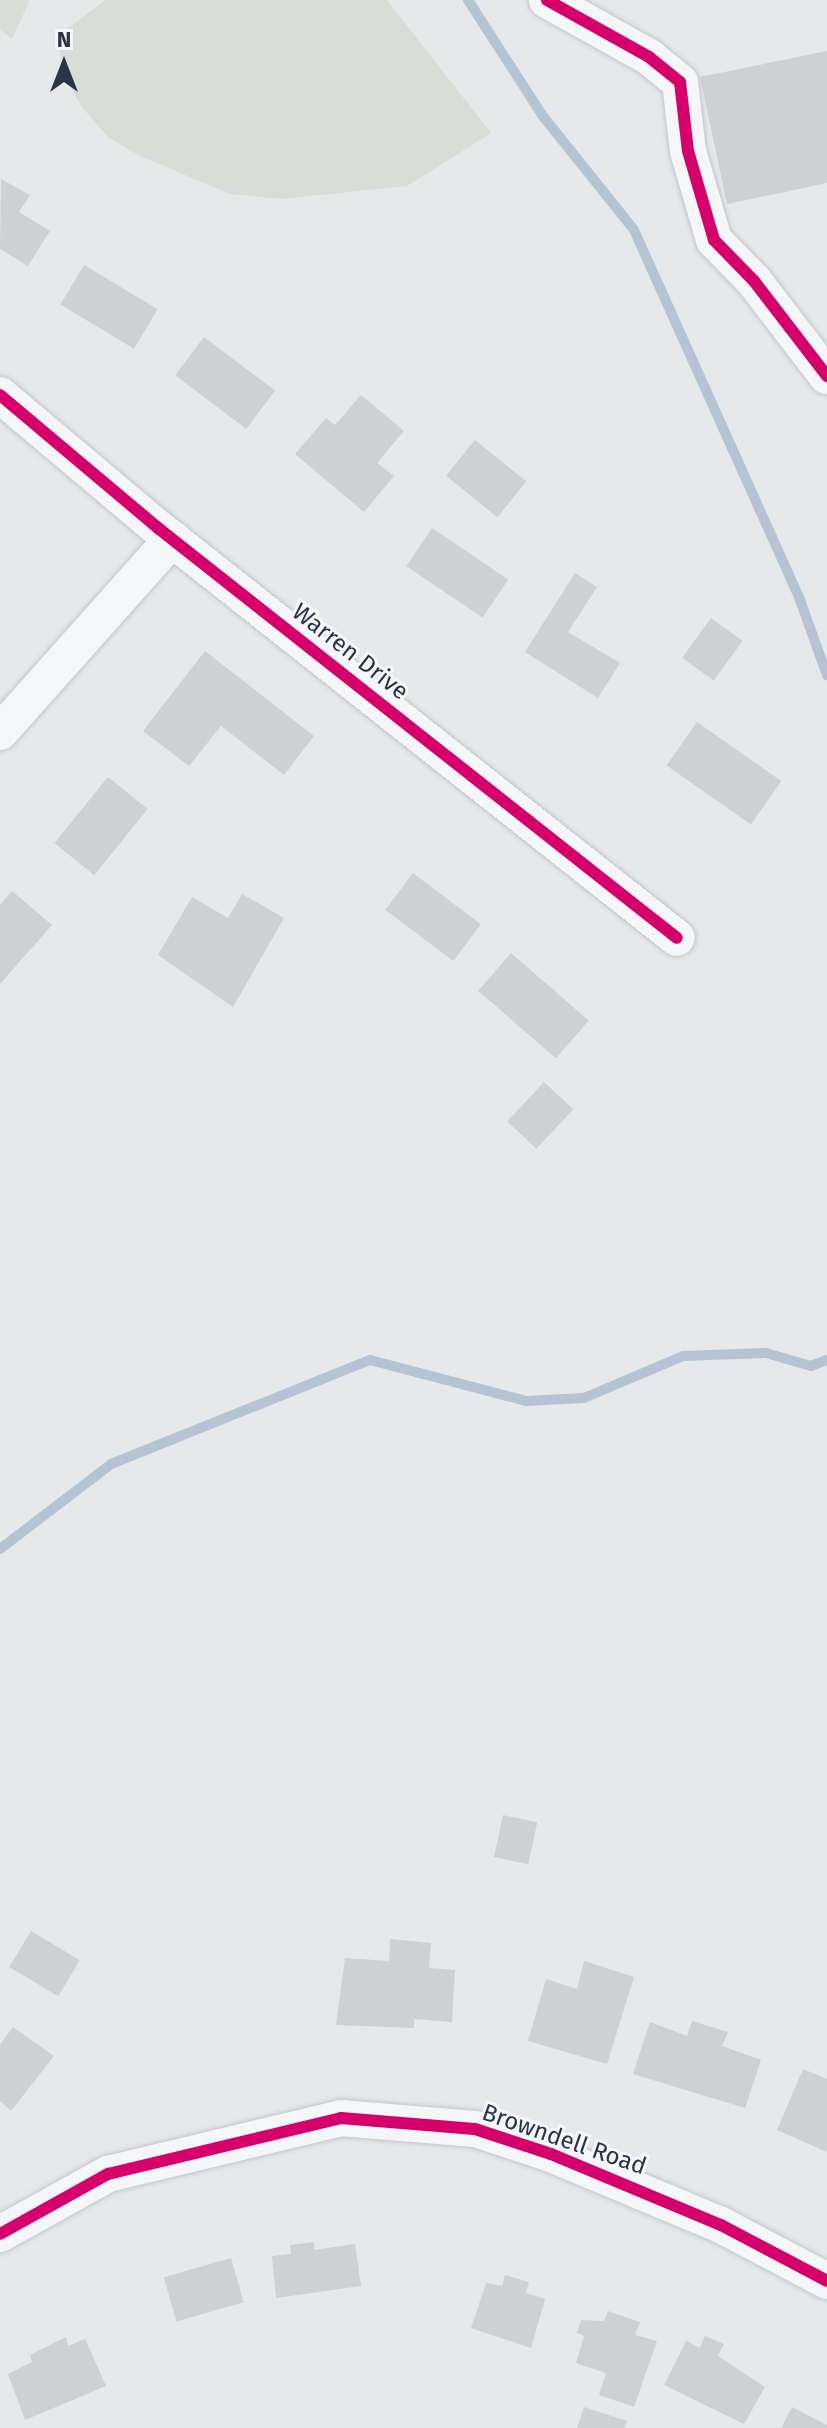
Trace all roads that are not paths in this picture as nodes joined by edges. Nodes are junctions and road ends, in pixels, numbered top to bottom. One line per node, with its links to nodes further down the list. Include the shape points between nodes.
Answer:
1 (547, 0): 2 (street, via 649,57 680,82 688,151 714,240 754,281)
2 (827, 376)
3 (0, 395): 4 (street, Warren Drive)
4 (172, 539): 5 (street); 6 (street, Warren Drive)
5 (0, 732)
6 (677, 938)
7 (0, 2234): 8 (street, Browndell Road, via 108,2174 341,2118 475,2129 551,2154 721,2225)
8 (827, 2281)

